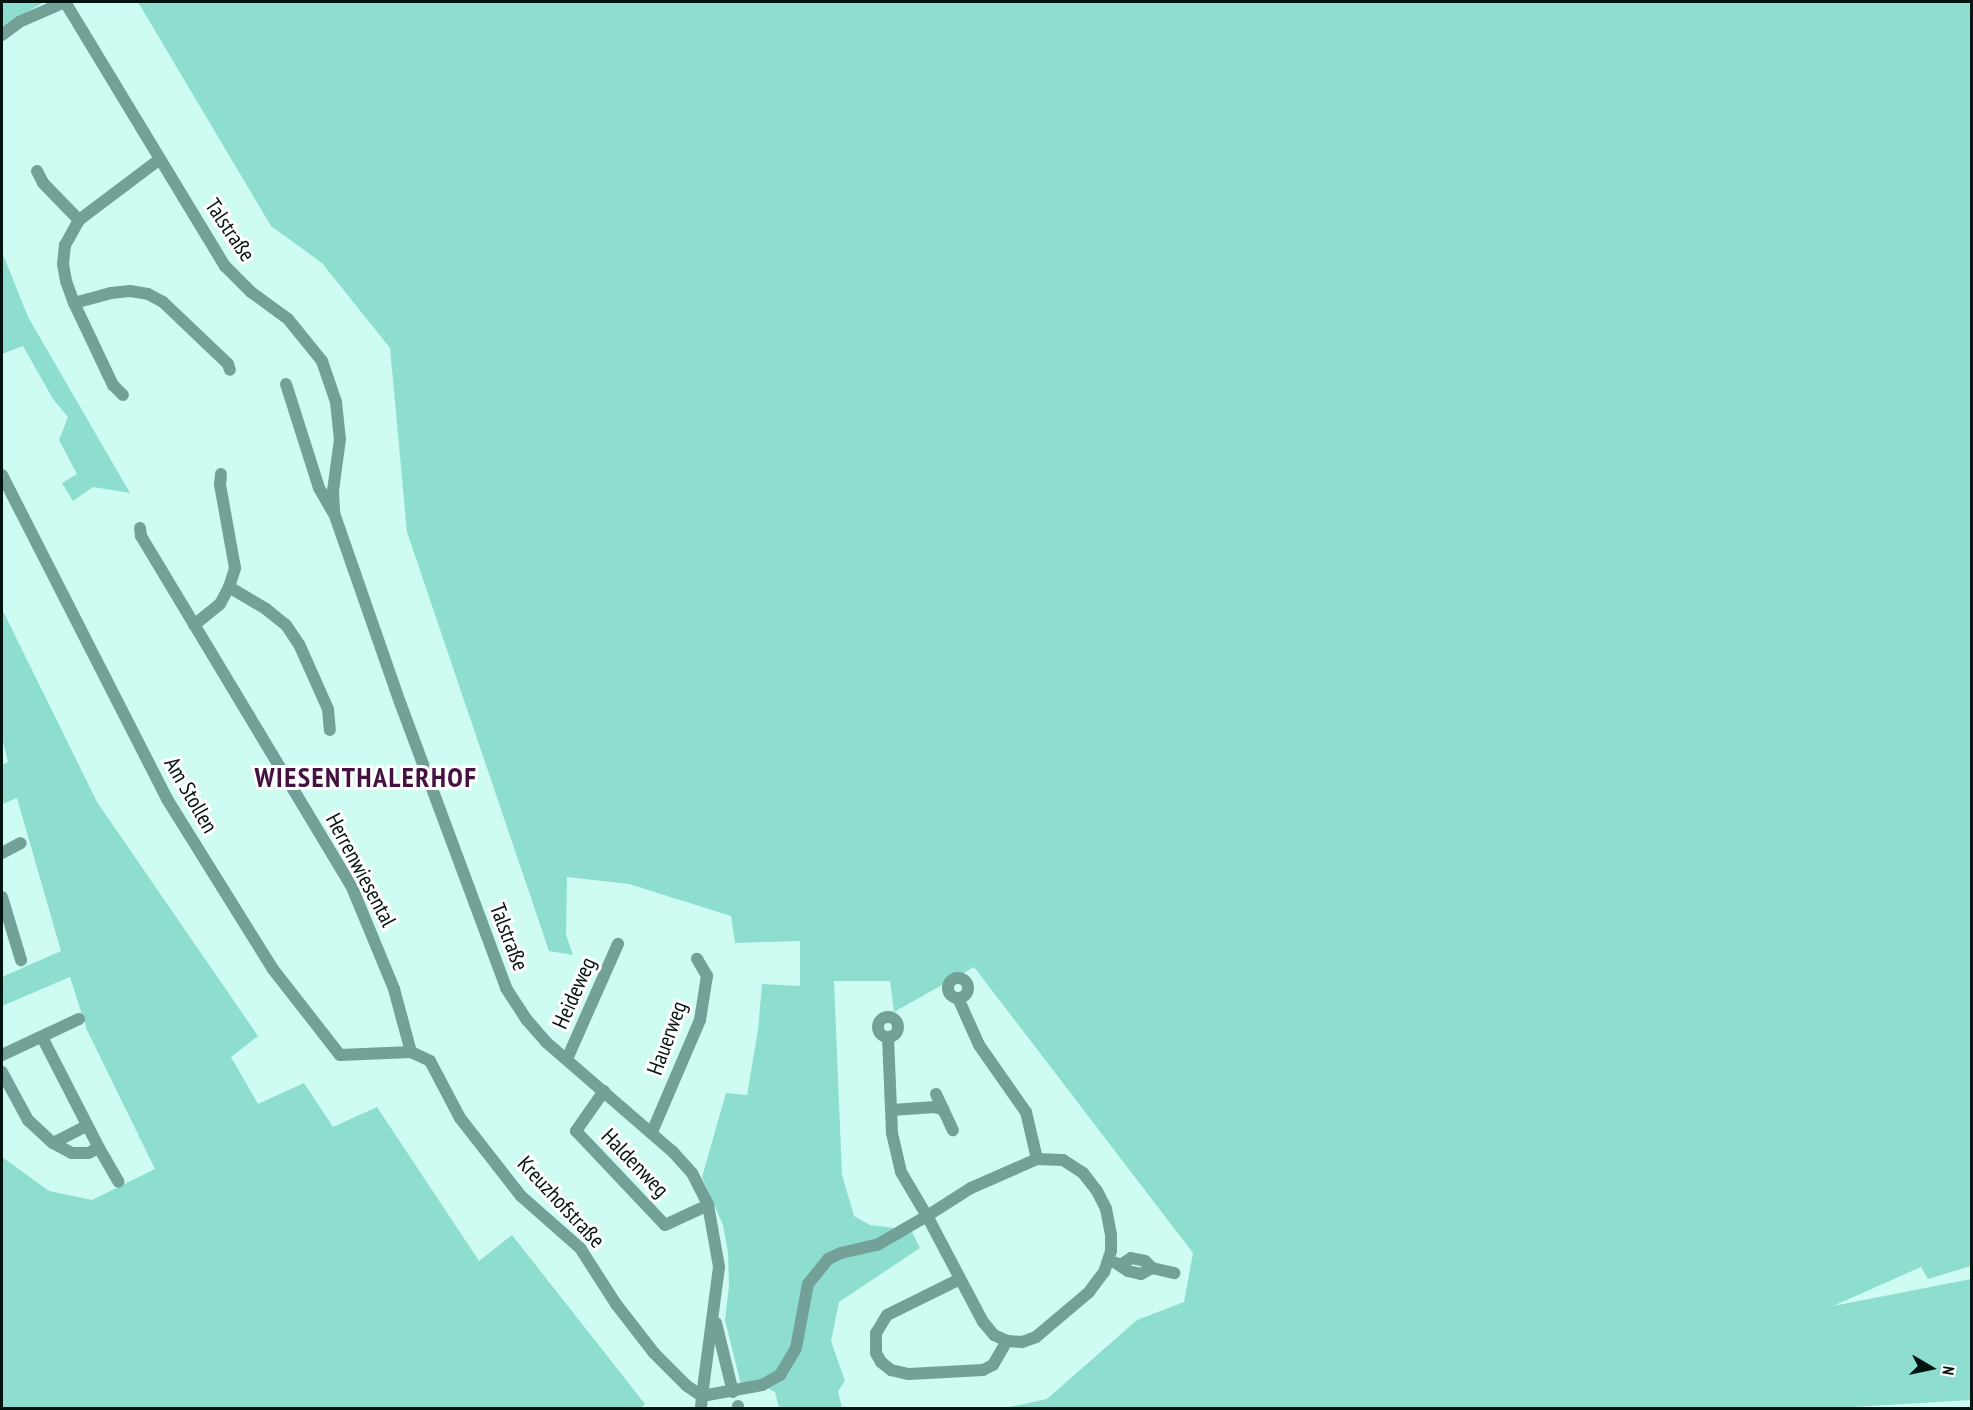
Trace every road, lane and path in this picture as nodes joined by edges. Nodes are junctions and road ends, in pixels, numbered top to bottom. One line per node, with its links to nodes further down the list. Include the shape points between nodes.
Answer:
1 (65, 2): 2 (street, via 19,22); 3 (street, Talstraße)
2 (2, 35)
3 (160, 159): 5 (street); 12 (street, Talstraße, via 225,266 251,292 288,319 322,361 336,402 340,439)
4 (37, 171): 5 (street, via 43,183)
5 (79, 220): 6 (street, via 65,245 63,264)
6 (74, 303): 7 (street, via 111,293 148,294 182,319); 9 (street, via 113,385)
7 (230, 370)
8 (286, 384): 12 (street, Talstraße, via 318,488)
9 (123, 395)
10 (221, 474): 14 (street, via 234,550 235,568)
11 (2, 475): 28 (street, Am Stollen, via 167,799 272,968 340,1055)
12 (334, 513): 30 (street, Talstraße, via 506,988 527,1020)
13 (140, 528): 15 (street, Herrenwiesental, via 141,536)
14 (229, 587): 15 (street, via 220,604); 16 (street, via 266,609 292,635 328,709)
15 (195, 625): 28 (street, Herrenwiesental, via 355,894 394,989)
16 (330, 730)
17 (21, 843): 18 (street)
18 (2, 853)
19 (2, 897): 20 (street)
20 (7, 934): 23 (street)
21 (618, 944): 30 (street, Heideweg)
22 (697, 959): 38 (street, Hauerweg, via 707,976 700,1020)
23 (21, 960)
24 (958, 998): 41 (street, via 979,1045 1026,1112)
25 (79, 1019): 26 (street)
26 (42, 1037): 29 (street); 36 (street)
27 (888, 1037): 34 (street)
28 (411, 1052): 51 (street, Kreuzhofstraße, via 430,1061 460,1118 521,1196 580,1248 610,1296 654,1353)
29 (2, 1055)
30 (567, 1059): 32 (street, Talstraße)
31 (2, 1072): 39 (street, via 28,1120)
32 (604, 1091): 38 (street, Talstraße); 43 (street, Haldenweg, via 576,1131 665,1225)
33 (936, 1094): 35 (street)
34 (891, 1110): 35 (street); 44 (street, via 901,1172)
35 (944, 1110): 37 (street)
36 (87, 1126): 39 (street); 40 (street)
37 (953, 1130)
38 (652, 1132): 43 (street, Talstraße, via 692,1173)
39 (53, 1143): 40 (street, via 72,1153)
40 (99, 1148): 42 (street)
41 (1037, 1159): 44 (street, via 971,1188); 45 (street, via 1063,1160 1083,1173 1097,1191 1109,1219)
42 (119, 1182)
43 (708, 1205): 48 (street, Talstraße, via 719,1267)
44 (927, 1216): 47 (street); 50 (street, via 877,1245 828,1259 813,1275 804,1294 796,1348 789,1363 768,1382)
45 (1115, 1263): 46 (street, via 1131,1258); 49 (street, via 1097,1284 1036,1337 1022,1342)
46 (1174, 1273)
47 (960, 1279): 49 (street, via 974,1311 994,1335); 49 (street, via 887,1315 874,1341 881,1362 891,1370 909,1374 983,1370 993,1365)
48 (714, 1316): 50 (street, Talstraße); 51 (street, Talstraße)
49 (1007, 1341)
50 (733, 1392): 51 (street)
51 (702, 1402)

